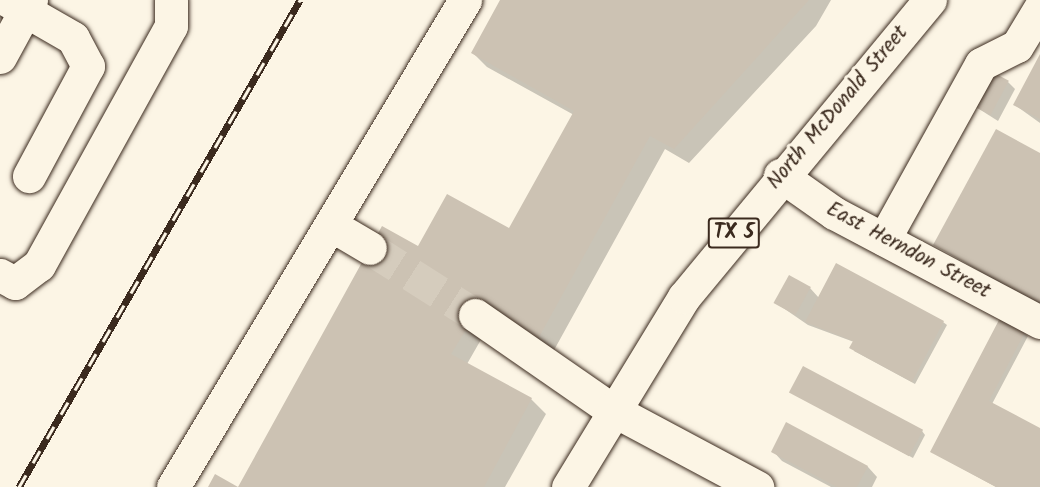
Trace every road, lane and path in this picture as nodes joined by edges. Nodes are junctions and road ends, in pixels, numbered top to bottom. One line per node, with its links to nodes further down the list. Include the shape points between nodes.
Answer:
1 (171, 0): 12 (main road, via 171,26 39,265 15,283)
2 (465, 0): 9 (main road)
3 (930, 0): 7 (main road, North McDonald Street / TX 5)
4 (21, 3): 6 (main road); 8 (main road, via 73,38 88,66)
5 (1040, 8): 10 (main road, via 1017,46 981,64)
6 (0, 57)
7 (780, 175): 10 (main road, East Herndon Street); 15 (main road, North McDonald Street / TX 5, via 684,297)
8 (29, 176)
9 (331, 225): 11 (main road); 16 (main road)
10 (884, 239): 14 (main road, East Herndon Street)
11 (370, 248)
12 (0, 275)
13 (475, 315): 15 (main road)
14 (1040, 321)
15 (611, 410): 17 (main road, North McDonald Street / TX 5); 18 (main road)
16 (173, 487)
17 (568, 487)
18 (758, 487)

